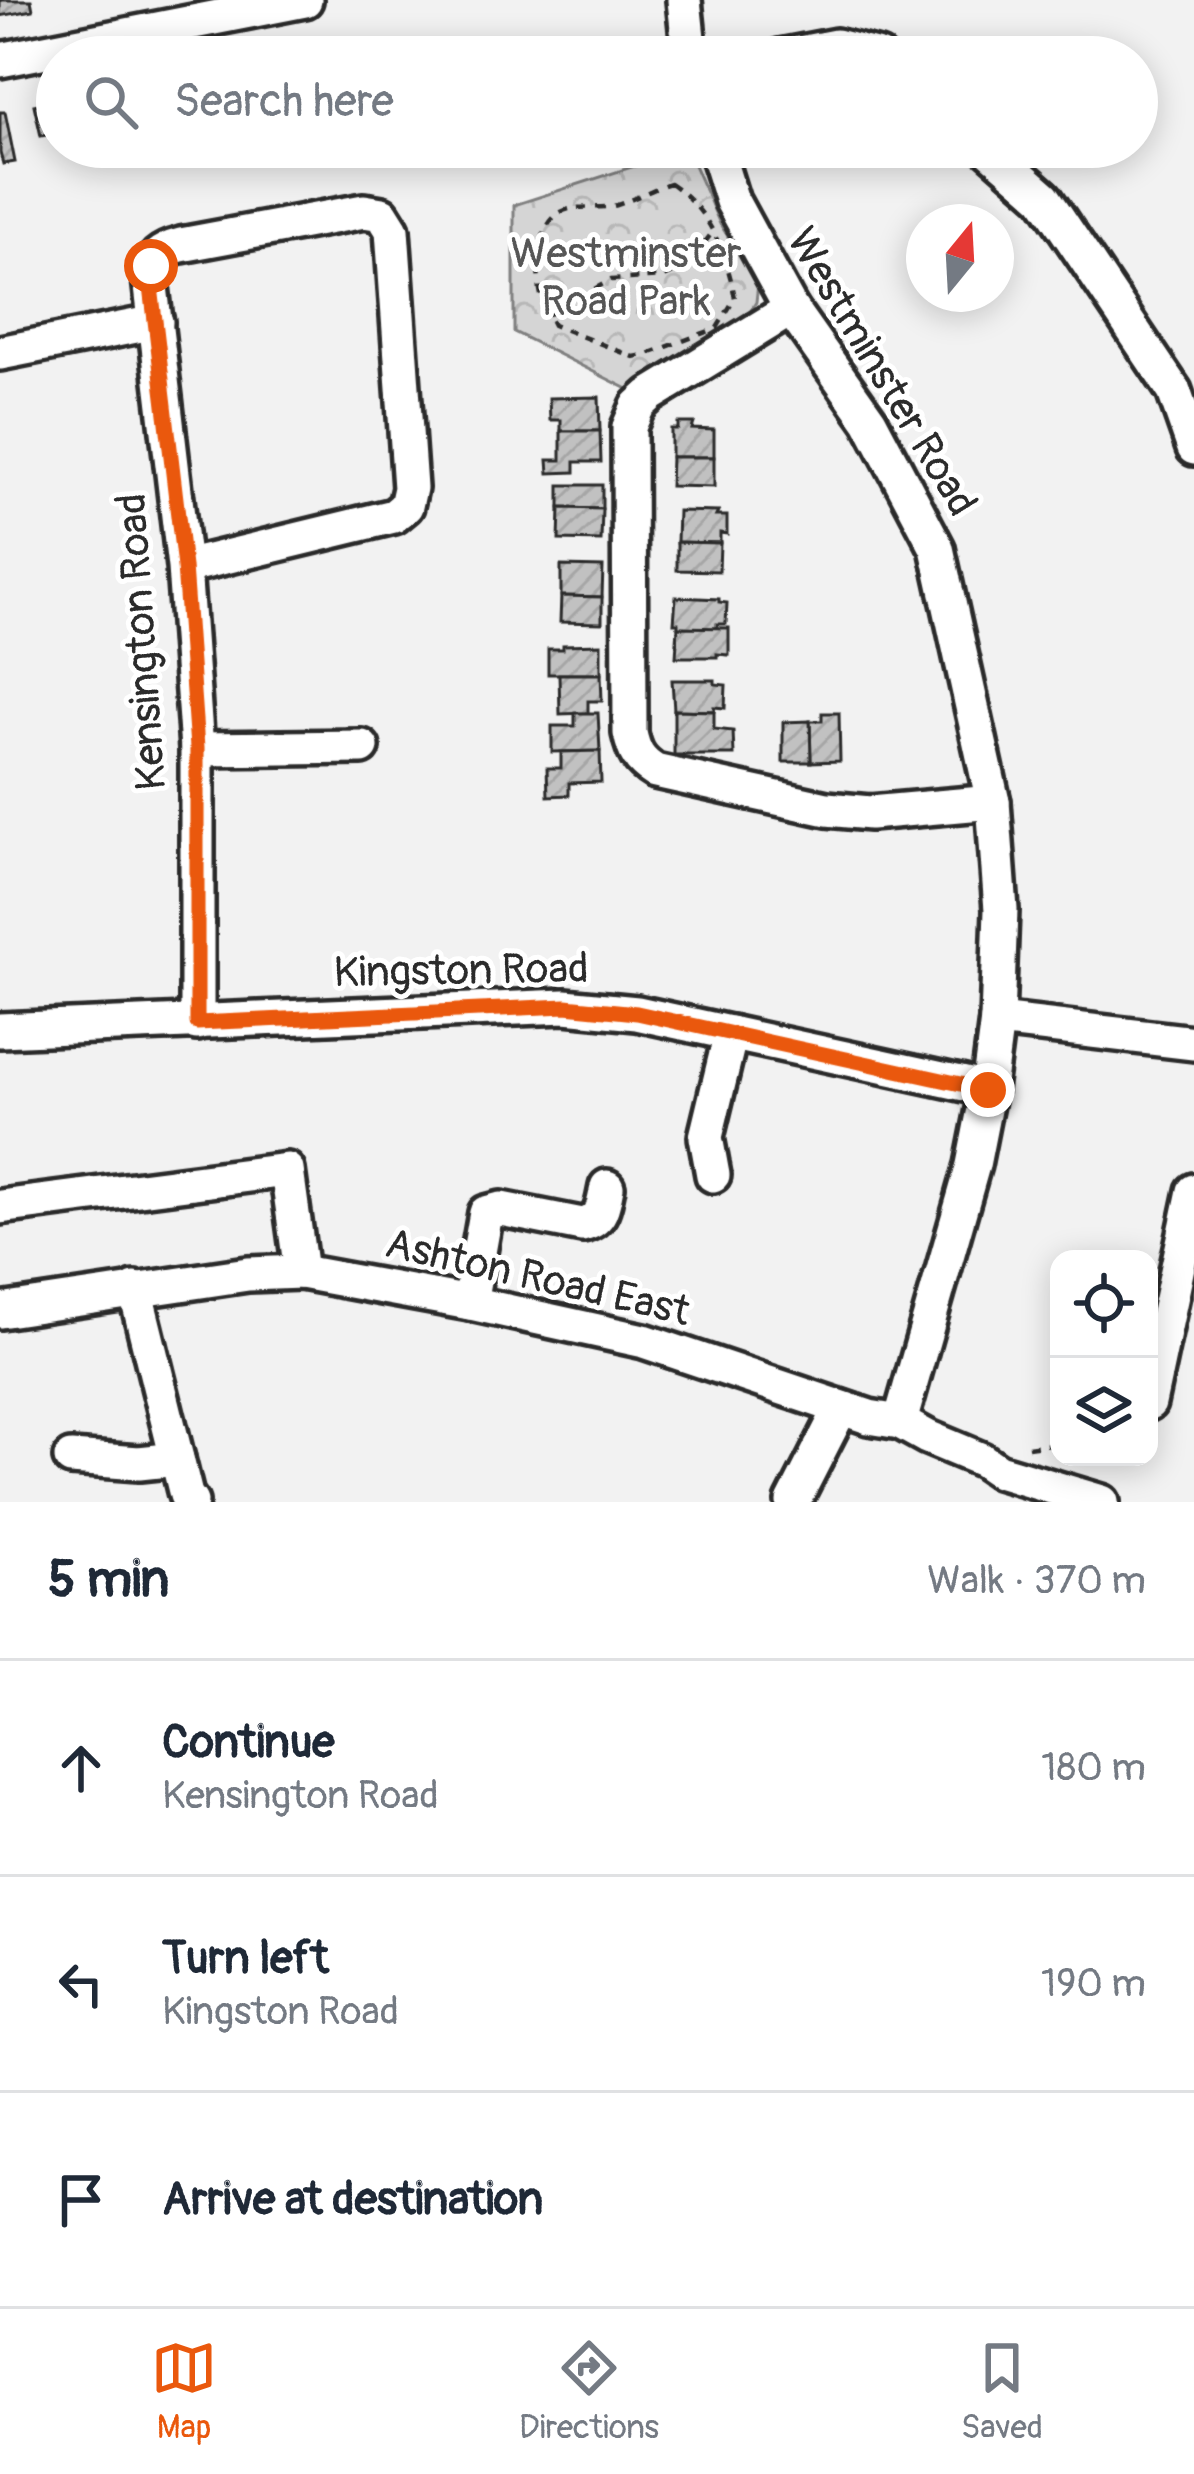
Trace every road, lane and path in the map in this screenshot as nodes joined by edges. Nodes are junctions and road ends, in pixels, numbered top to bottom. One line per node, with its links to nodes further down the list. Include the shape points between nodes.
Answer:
1 (301, 0): 3 (street)
2 (684, 0): 4 (street)
3 (120, 36)
4 (688, 36)
5 (36, 53): 6 (street)
6 (0, 60)
7 (722, 168): 9 (street, Westminster Road, via 732,201)
8 (1011, 168): 14 (street, via 1044,197 1174,391)
9 (728, 227): 10 (street, Westminster Road); 11 (path, via 685,268 610,280); 11 (path, via 735,298 717,328 634,357 554,325); 11 (path, via 670,183 621,204 566,209 549,220 542,240 538,278)
10 (791, 310): 18 (street, Westminster Road, via 871,421 937,548); 18 (street, via 650,395 633,415 633,750 655,771 827,808 870,813)
11 (548, 314)
12 (156, 322): 13 (street); 15 (street, Kensington Road); 15 (street, Kensington Road, via 150,278 164,250 364,211 382,214 392,230 406,506 394,516)
13 (0, 352)
14 (1194, 448)
15 (184, 567): 17 (street, Kensington Road)
16 (362, 747): 17 (street)
17 (197, 748): 20 (street, Kensington Road)
18 (993, 802): 19 (street, Westminster Road, via 1001,910)
19 (997, 1021): 23 (street); 24 (street, Westminster Road)
20 (197, 1023): 21 (street, Kingston Road); 22 (street, Kingston Road, via 566,1006)
21 (0, 1030)
22 (731, 1033): 24 (street, Kingston Road); 25 (street, via 706,1137)
23 (1194, 1043)
24 (988, 1090): 35 (street, Westminster Road)
25 (713, 1175)
26 (607, 1187): 31 (street, via 592,1223 486,1213)
27 (1194, 1191): 33 (street)
28 (0, 1207): 29 (street, via 287,1170)
29 (302, 1272): 30 (street, Ashton Road East); 31 (street, Ashton Road East)
30 (135, 1289): 32 (street, Ashton Road East); 39 (street)
31 (470, 1303): 34 (street, Ashton Road East, via 644,1342)
32 (0, 1311)
33 (1158, 1361)
34 (842, 1408): 35 (street, Ashton Road East); 42 (street)
35 (900, 1422): 40 (street, Ashton Road East, via 982,1460)
36 (1050, 1444): 37 (path)
37 (1025, 1447)
38 (71, 1458): 39 (street)
39 (177, 1459): 41 (street)
40 (1029, 1493): 43 (street, Ashton Road East)
41 (191, 1502)
42 (793, 1502)
43 (1102, 1502)

